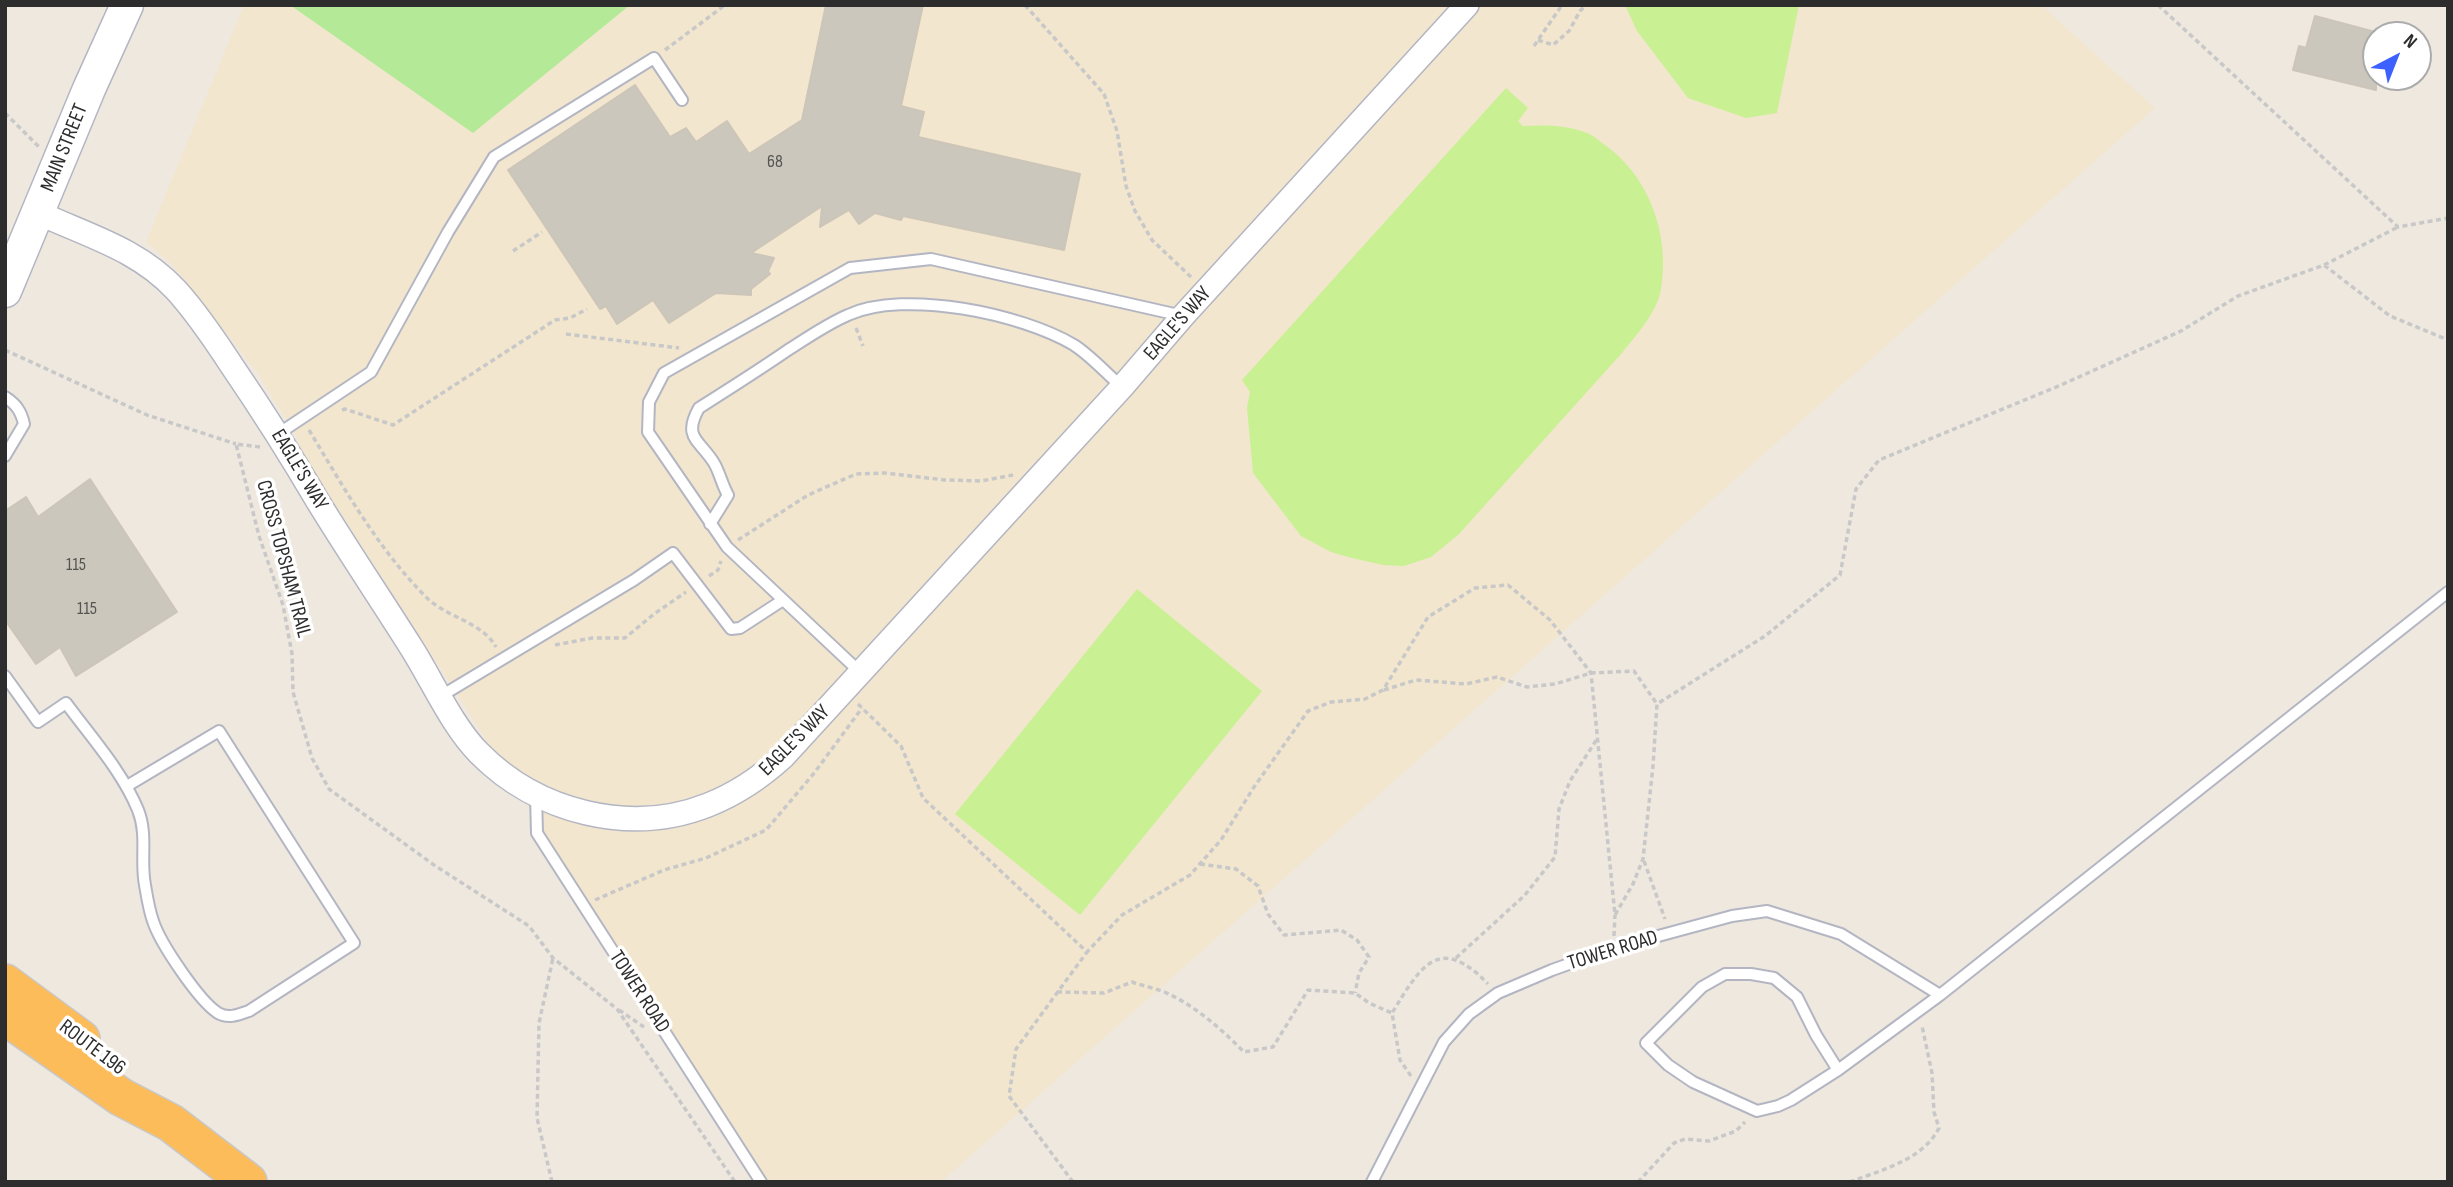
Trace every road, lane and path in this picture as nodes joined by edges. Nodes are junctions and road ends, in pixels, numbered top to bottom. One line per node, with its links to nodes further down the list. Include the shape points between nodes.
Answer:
1 (127, 5): 13 (main road, MAIN STREET)
2 (725, 5): 10 (path)
3 (1025, 5): 20 (path, via 1104,94 1135,211 1152,240)
4 (1562, 5): 8 (path)
5 (1586, 5): 8 (path, via 1553,45)
6 (2158, 5): 16 (path)
7 (1464, 10): 23 (street, EAGLE'S WAY)
8 (1538, 40): 9 (path)
9 (1534, 46)
10 (653, 58): 11 (lane); 31 (lane, via 494,157 371,372)
11 (682, 100)
12 (5, 113): 13 (path)
13 (58, 166): 14 (main road, MAIN STREET)
14 (39, 213): 21 (main road, MAIN STREET); 31 (street, EAGLE'S WAY, via 126,251 162,275)
15 (2448, 218): 16 (path)
16 (2398, 227): 19 (path)
17 (542, 232): 18 (path)
18 (513, 251)
19 (2324, 265): 25 (path, via 2390,316); 48 (path, via 2238,296 2181,331 1879,460 1856,489 1840,575 1765,636)
20 (1194, 280)
21 (5, 291)
22 (587, 309): 30 (path, via 555,320 393,425 345,409)
23 (1183, 316): 28 (street, EAGLE'S WAY); 35 (lane, via 931,259 850,268 664,373 649,402 648,432)
24 (566, 334): 26 (path)
25 (2448, 340)
26 (681, 348)
27 (5, 350): 32 (path, via 147,415)
28 (1122, 387): 35 (lane, via 1075,346 986,313 914,303 848,314 699,408 692,421 693,436 714,464 728,495); 42 (street, EAGLE'S WAY)
29 (5, 397): 33 (lane, via 22,414 24,424)
30 (333, 416)
31 (288, 435): 32 (path, CROSS TOPSHAM TRAIL, via 272,449); 41 (path, via 309,430 360,516 396,565 429,600 490,636); 47 (street, EAGLE'S WAY)
32 (236, 444): 58 (path, CROSS TOPSHAM TRAIL, via 259,536 283,605 293,692 312,758 329,789 528,926)
33 (5, 456)
34 (1023, 473): 36 (path, via 981,481 856,474 808,495)
35 (710, 524): 36 (lane)
36 (727, 547): 37 (path, via 718,570); 39 (lane)
37 (697, 584): 39 (lane, via 731,629 740,628); 40 (path, via 625,638 592,638); 41 (lane, via 673,553)
38 (2448, 592): 64 (lane)
39 (783, 600): 42 (lane)
40 (550, 646)
41 (503, 657): 47 (lane)
42 (861, 673): 46 (street, EAGLE'S WAY)
43 (1591, 674): 45 (path, via 1527,687 1497,677 1466,684 1416,680); 45 (path, via 1550,620 1508,585 1475,588 1428,617); 48 (path, via 1634,671); 50 (path)
44 (5, 676): 51 (lane, via 38,722 66,703)
45 (1383, 690): 54 (path, via 1364,699 1331,702 1308,711 1222,840)
46 (845, 691): 49 (path); 52 (street, EAGLE'S WAY, via 759,778 708,805 646,818 611,817 566,809)
47 (441, 696): 52 (street, EAGLE'S WAY, via 478,752 499,772)
48 (1657, 704): 53 (path)
49 (862, 708): 55 (path, via 766,830); 57 (path, via 901,746 923,797)
50 (1597, 739): 53 (path, via 1615,915); 59 (path, via 1570,781 1559,809 1555,857 1525,895)
51 (127, 786): 51 (lane, via 145,844 144,881 153,923 201,998 219,1013 232,1017 248,1011 354,943 219,731)
52 (536, 795): 55 (lane, TOWER ROAD, via 537,833)
53 (1643, 859): 56 (path)
54 (1200, 864): 57 (path, via 1190,875 1122,915); 62 (path, via 1236,869 1258,886 1268,914 1284,935 1341,930 1357,940 1369,957 1359,973)
55 (583, 905): 75 (lane, TOWER ROAD)
56 (1670, 933): 63 (lane, TOWER ROAD, via 1614,948); 64 (lane, TOWER ROAD, via 1768,911 1841,934)
57 (1087, 952): 61 (path)
58 (554, 958): 73 (path, via 539,1023 537,1118); 74 (path, CROSS TOPSHAM TRAIL, via 617,1009)
59 (1456, 958): 63 (path); 66 (path, via 1434,960 1413,979)
60 (5, 983): 71 (highway, ROUTE 196, via 132,1078)
61 (1057, 992): 62 (path, via 1104,993 1132,982 1169,994 1196,1010 1244,1052 1273,1047 1308,990); 76 (path, via 1016,1049 1009,1096)
62 (1355, 993): 66 (path)
63 (1497, 993): 69 (lane, TOWER ROAD, via 1469,1014 1444,1042)
64 (1940, 995): 65 (lane)
65 (1918, 1011): 68 (lane); 79 (path, via 1939,1128 1932,1141 1899,1164)
66 (1392, 1013): 69 (path, via 1400,1060)
67 (5, 1016): 71 (highway, ROUTE 196, via 121,1097)
68 (1838, 1070): 70 (lane, via 1791,1100); 70 (lane, via 1797,997 1774,978 1725,974 1702,987 1646,1043 1693,1082)
69 (1420, 1089): 77 (lane, TOWER ROAD)
70 (1757, 1111): 78 (path, via 1736,1131 1709,1141 1674,1143)
71 (171, 1122): 72 (highway, ROUTE 196)
72 (248, 1182)
73 (552, 1182)
74 (735, 1182)
75 (761, 1182)
76 (1073, 1182)
77 (1372, 1182)
78 (1638, 1182)
79 (1850, 1182)

